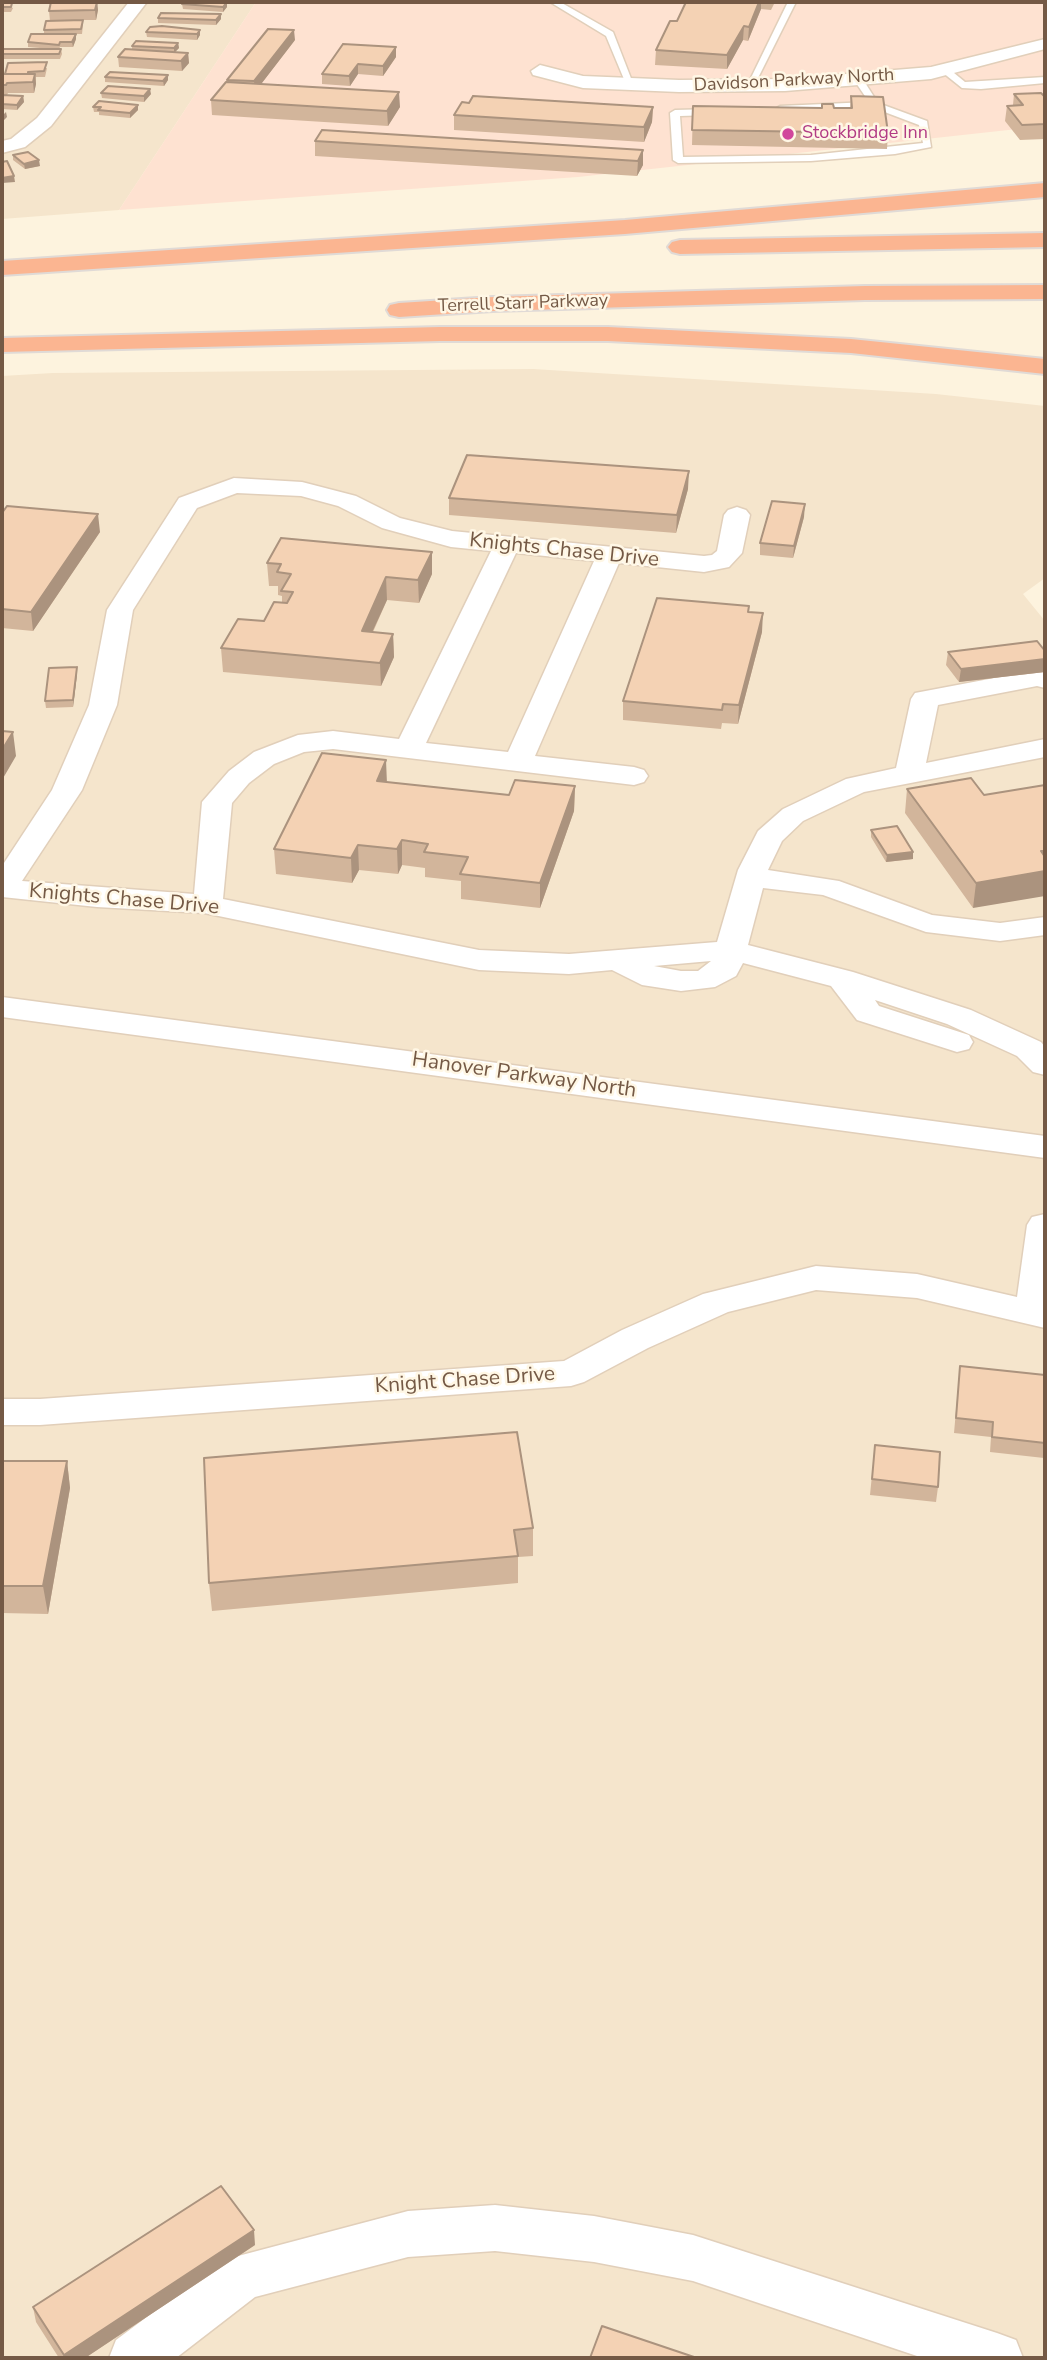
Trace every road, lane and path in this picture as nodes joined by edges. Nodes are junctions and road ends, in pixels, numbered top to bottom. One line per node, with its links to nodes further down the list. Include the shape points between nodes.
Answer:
1 (138, 2): 14 (street, via 44,122 18,143)
2 (554, 2): 9 (lane, via 610,34)
3 (792, 2): 10 (lane)
4 (1045, 44): 5 (street, Davidson Parkway North)
5 (945, 70): 7 (street, Davidson Parkway North); 8 (lane, via 962,85)
6 (540, 71): 9 (street, Davidson Parkway North, via 583,82)
7 (859, 80): 10 (street, Davidson Parkway North); 11 (lane)
8 (1045, 80)
9 (631, 84): 10 (street, Davidson Parkway North)
10 (749, 86)
11 (875, 105): 12 (lane); 13 (lane, via 924,123 928,145 811,158 678,160 675,113)
12 (769, 109)
13 (729, 111)
14 (2, 147)
15 (1045, 190): 19 (highway, via 612,228)
16 (1045, 240): 17 (highway)
17 (652, 248)
18 (624, 249): 20 (highway)
19 (2, 268)
20 (2, 278)
21 (1045, 292): 22 (highway, Terrell Starr Parkway, via 865,293)
22 (370, 312)
23 (343, 313): 24 (highway)
24 (2, 334)
25 (2, 345): 26 (highway, via 608,334 851,346)
26 (1045, 367)
27 (737, 516): 29 (street, Knights Chase Drive, via 729,553 720,562)
28 (508, 545): 29 (street, Knights Chase Drive); 31 (street); 37 (street, Knights Chase Drive, via 452,539 391,523 347,501 302,489 234,485 188,503 120,610 103,705 67,790 2,888)
29 (609, 555): 33 (street)
30 (1045, 680): 34 (street, via 925,699)
31 (409, 748): 33 (street); 37 (street, via 333,740 298,744 264,758 239,777 217,802 209,897)
32 (1045, 748): 34 (street, Knights Chase Drive)
33 (518, 762): 35 (street)
34 (909, 775): 36 (street, Knights Chase Drive, via 856,785 793,815 769,837)
35 (634, 776)
36 (751, 877): 38 (street, via 828,887 926,923 1000,932); 39 (street, Knights Chase Drive)
37 (204, 904): 39 (street, Knights Chase Drive, via 479,960 536,964 615,960 653,978 704,980 725,969)
38 (1045, 926)
39 (730, 950): 40 (street)
40 (842, 979): 42 (street); 44 (street, via 868,1013)
41 (2, 1007): 45 (street, Hanover Parkway North)
42 (965, 1009): 43 (street, via 1026,1020); 44 (street, via 1029,1049)
43 (1045, 1050)
44 (1045, 1067)
45 (1045, 1147)
46 (1045, 1225): 47 (street, Knight Chase Drive)
47 (1039, 1314): 48 (street, Knight Chase Drive, via 916,1286 816,1278 716,1303 572,1373)
48 (2, 1412)
49 (135, 2358): 50 (street, via 241,2277 408,2234 495,2228 594,2239 693,2258)
50 (997, 2358)

